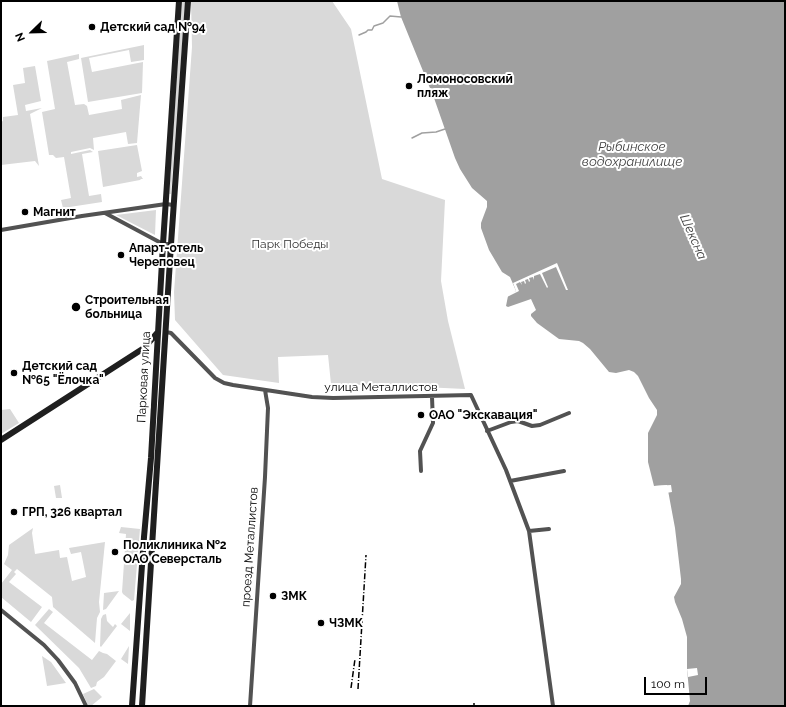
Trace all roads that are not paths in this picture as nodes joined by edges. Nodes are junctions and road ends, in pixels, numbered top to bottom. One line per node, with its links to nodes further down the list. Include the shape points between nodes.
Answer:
1 (179, 1): 3 (main road, Парковая улица)
2 (188, 1): 4 (main road, Парковая улица)
3 (166, 204): 4 (street); 5 (street); 7 (main road, Парковая улица)
4 (174, 205): 8 (main road, Парковая улица)
5 (105, 213): 6 (street); 7 (street)
6 (1, 230)
7 (163, 244): 8 (street); 9 (main road, Парковая улица)
8 (171, 244): 10 (main road, Парковая улица)
9 (158, 332): 10 (main road); 15 (main road, via 144,348); 23 (main road, Парковая улица)
10 (166, 332): 11 (street, улица Металлистов, via 171,332 215,378 224,383); 24 (main road, Парковая улица)
11 (265, 390): 12 (street, улица Металлистов, via 333,398); 25 (street, проезд Металлистов, via 268,408 266,462)
12 (432, 397): 14 (street, улица Металлистов, via 470,396); 16 (street, via 433,423 420,452)
13 (569, 413): 14 (street, via 540,425 532,426 518,421)
14 (487, 431): 18 (street, улица Металлистов)
15 (1, 440)
16 (422, 470)
17 (564, 471): 18 (street)
18 (510, 482): 20 (street, улица Металлистов)
19 (549, 529): 20 (street)
20 (529, 531): 26 (street, улица Металлистов)
21 (1, 610): 22 (street, via 44,645 58,660 75,683)
22 (86, 706)
23 (132, 706)
24 (142, 706)
25 (250, 706)
26 (553, 706)

